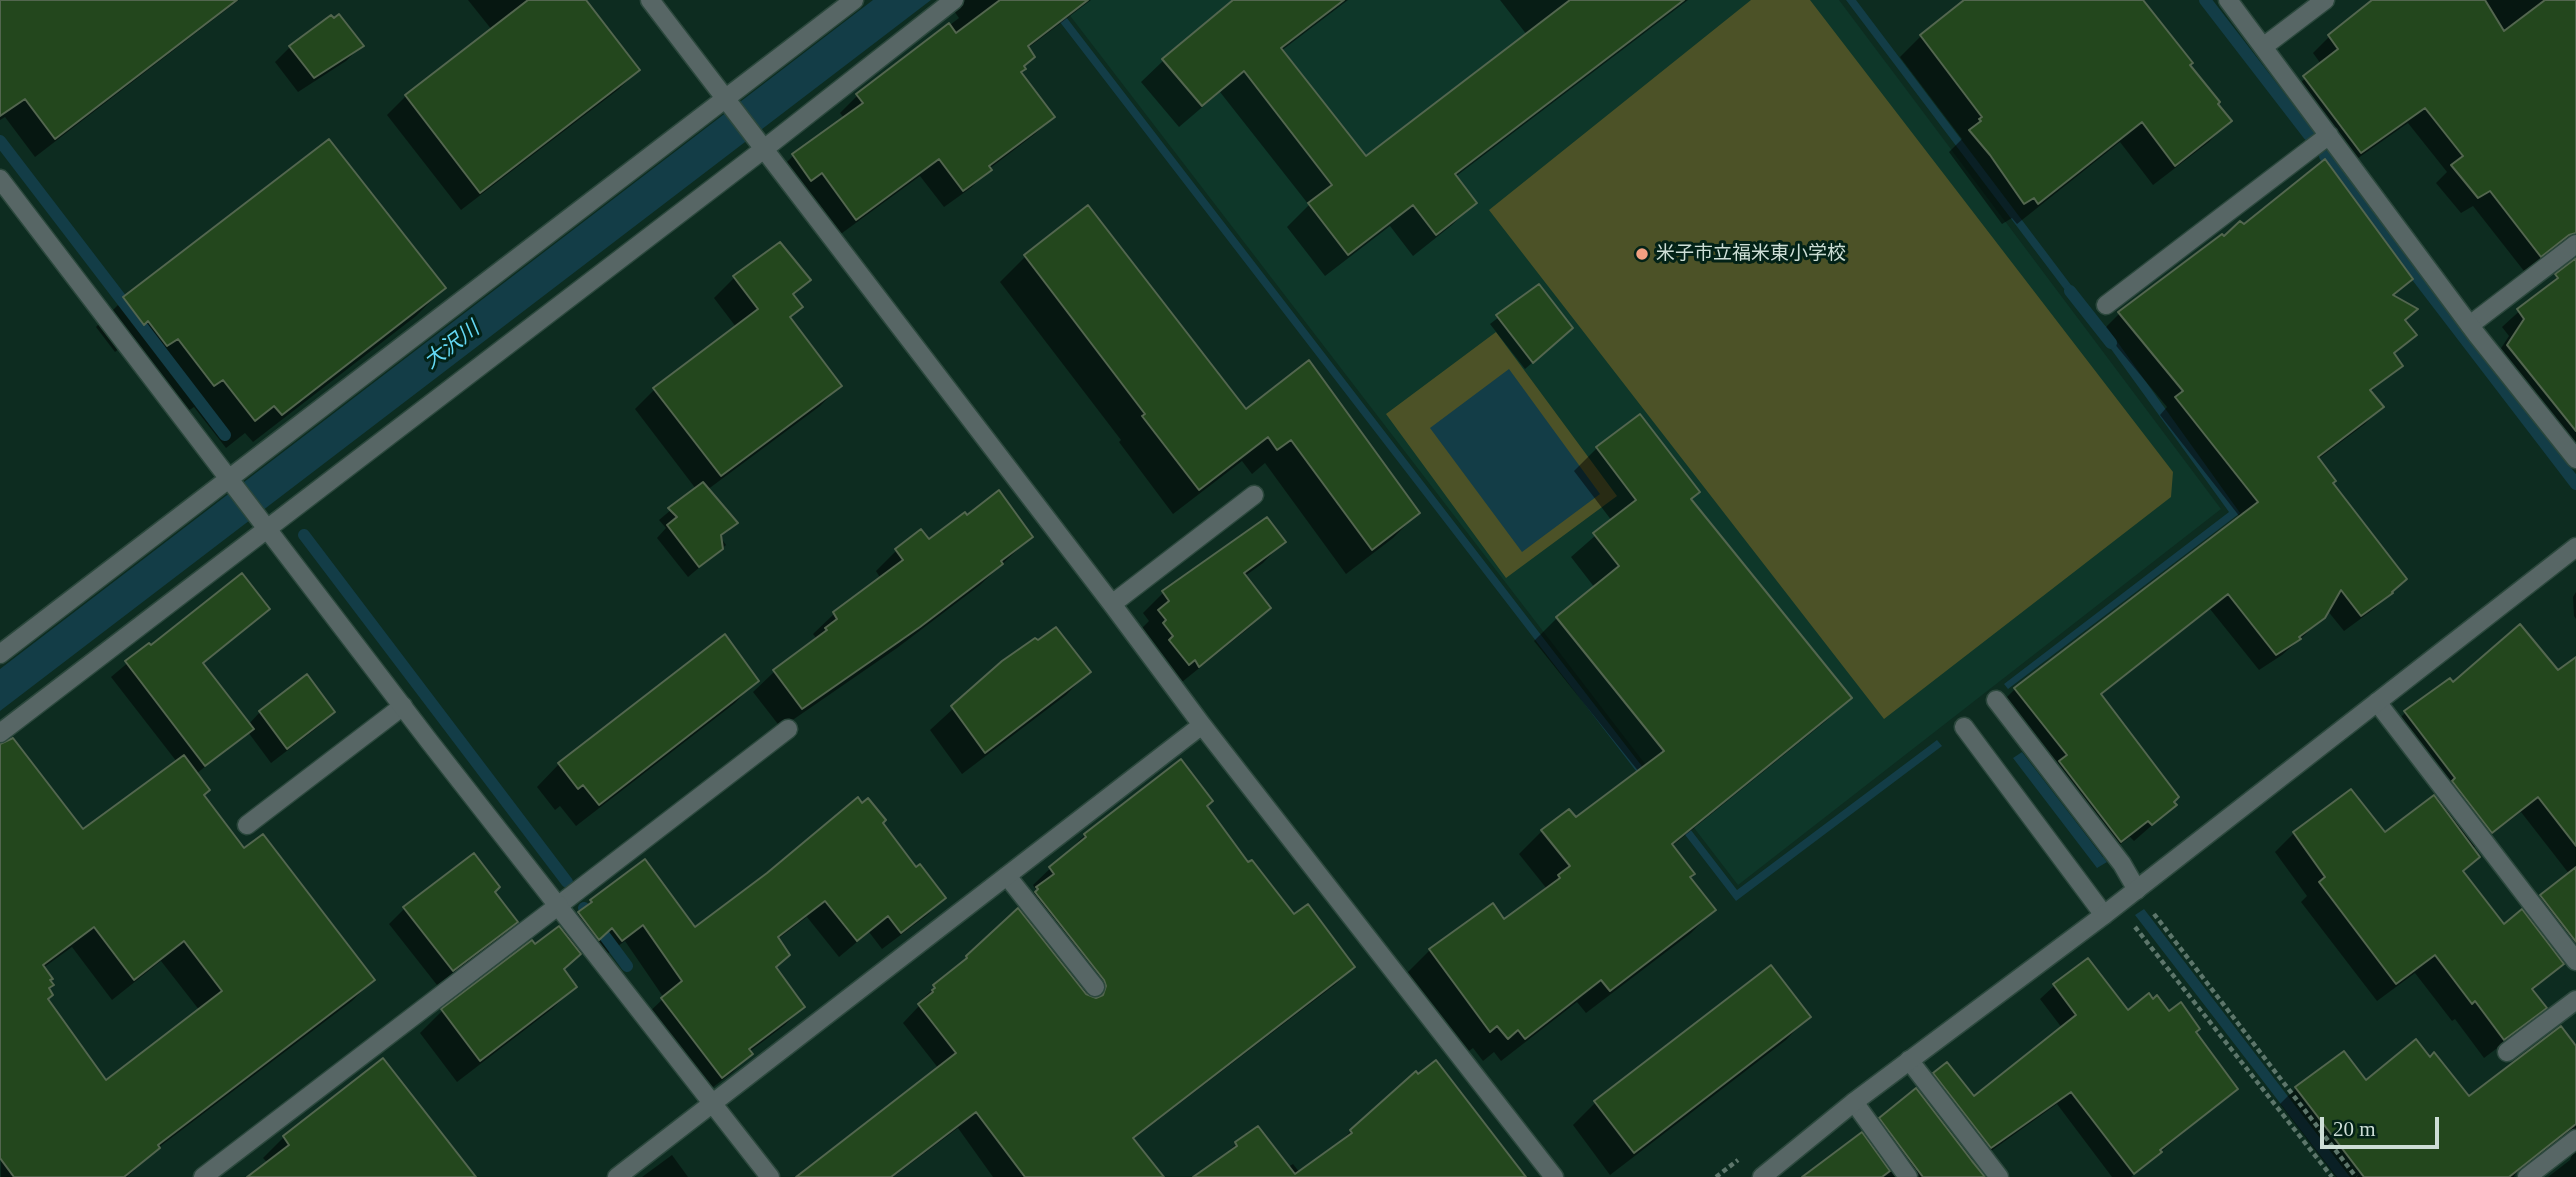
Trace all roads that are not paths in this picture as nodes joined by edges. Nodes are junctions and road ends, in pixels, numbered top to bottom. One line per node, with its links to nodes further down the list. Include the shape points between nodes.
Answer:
1 (650, 0): 7 (street)
2 (854, 0): 7 (street)
3 (954, 0): 9 (street)
4 (2228, 0): 6 (street)
5 (2325, 0): 6 (street)
6 (2263, 47): 8 (street)
7 (726, 99): 9 (street); 15 (street)
8 (2329, 135): 12 (street); 13 (street)
9 (762, 146): 17 (street); 19 (street)
10 (0, 179): 15 (street)
11 (2576, 244): 13 (street)
12 (2106, 304)
13 (2470, 325): 14 (street)
14 (2576, 459)
15 (230, 481): 17 (street); 20 (street)
16 (1254, 495): 19 (street)
17 (264, 524): 23 (street); 27 (street)
18 (2576, 547): 22 (street)
19 (1112, 604): 24 (street)
20 (0, 654)
21 (1996, 700): 30 (street)
22 (2377, 702): 30 (street); 33 (street)
23 (403, 706): 28 (street); 31 (street)
24 (1202, 725): 29 (street); 44 (street)
25 (1965, 727): 32 (street)
26 (788, 729): 31 (street)
27 (0, 733)
28 (247, 825)
29 (1007, 876): 34 (street); 39 (street)
30 (2137, 890): 32 (street)
31 (559, 905): 39 (street); 41 (street)
32 (2110, 910): 37 (street)
33 (2576, 961)
34 (1095, 987)
35 (2576, 1000): 36 (street)
36 (2507, 1052)
37 (1909, 1060): 38 (street); 47 (street)
38 (1854, 1102): 45 (street); 46 (street)
39 (714, 1103): 42 (street); 43 (street)
40 (2576, 1139): 48 (street)
41 (203, 1177)
42 (617, 1177)
43 (770, 1177)
44 (1554, 1177)
45 (1762, 1177)
46 (1908, 1177)
47 (1999, 1177)
48 (2526, 1177)

